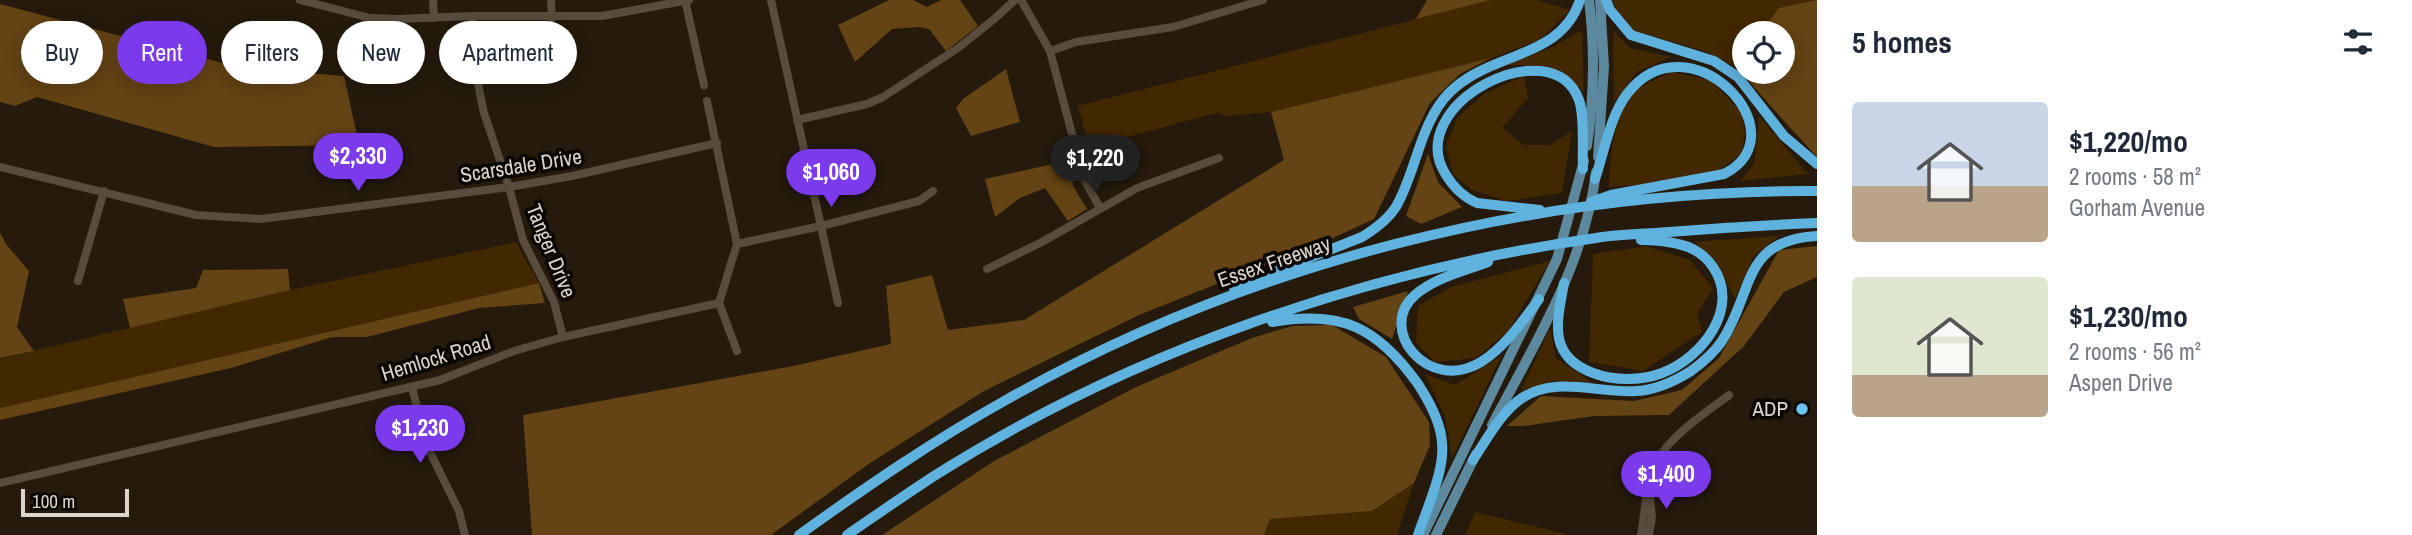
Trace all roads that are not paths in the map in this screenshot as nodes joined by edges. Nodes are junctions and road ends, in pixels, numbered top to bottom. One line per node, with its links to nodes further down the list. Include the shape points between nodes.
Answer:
1 (300, 0): 14 (street, via 370,18)
2 (433, 0): 14 (street)
3 (551, 0): 15 (street)
4 (686, 0): 15 (street, via 602,16); 17 (street)
5 (771, 0): 19 (street)
6 (1015, 0): 19 (street, via 958,48 883,97)
7 (1021, 0): 16 (street)
8 (1263, 0): 16 (street, via 1172,27 1076,42)
9 (1580, 0): 45 (highway, via 1576,14 1548,42 1487,66 1448,94 1430,122 1397,205 1376,229 1227,290)
10 (1589, 0): 24 (main road, via 1592,114)
11 (1600, 0): 25 (main road, via 1604,66)
12 (1606, 0): 22 (highway, via 1631,35 1714,61 1738,77 1784,136)
13 (472, 16): 14 (street); 15 (street); 26 (street, Tanger Drive, via 484,113)
14 (434, 18)
15 (552, 18)
16 (1050, 51): 31 (street, via 1084,179)
17 (704, 85)
18 (707, 101): 20 (street)
19 (797, 120): 34 (street)
20 (717, 143): 26 (street, Scarsdale Drive); 37 (street)
21 (1219, 158): 31 (street, via 1137,188)
22 (1817, 164)
23 (0, 167): 27 (street, Scarsdale Drive)
24 (1583, 169): 32 (highway, via 1579,100 1557,76 1540,71 1512,73 1472,92 1453,110 1441,132 1438,156 1459,193 1486,205); 42 (main road, via 1557,259)
25 (1595, 179): 30 (highway, via 1619,107 1630,89 1651,72 1671,67 1695,69 1735,94 1752,134 1744,157 1731,171); 41 (main road)
26 (509, 187): 27 (street, Scarsdale Drive, via 261,219 195,215); 46 (street, Tanger Drive, via 523,240 554,302)
27 (104, 191): 40 (street)
28 (933, 191): 34 (street, via 919,201)
29 (1817, 191): 30 (highway)
30 (1610, 200): 32 (highway, Essex Freeway)
31 (1100, 208): 39 (street)
32 (1553, 211): 45 (highway, Essex Freeway, via 1373,250)
33 (1817, 223): 36 (highway)
34 (821, 226): 37 (street); 44 (street)
35 (1817, 236): 51 (highway, via 1788,240 1764,256 1721,342 1691,370 1647,390 1536,390 1509,409)
36 (1599, 237): 38 (highway); 41 (highway, via 1678,244 1710,262 1722,285 1722,308 1702,346 1675,367 1646,377 1614,378 1586,371 1574,365 1559,342)
37 (737, 244): 43 (street)
38 (1521, 250): 42 (highway, via 1444,278 1414,296 1402,324 1406,342 1430,367 1464,369 1503,344); 47 (highway, via 1409,273 1311,302)
39 (987, 269)
40 (78, 281)
41 (1564, 283): 51 (main road)
42 (1539, 299): 57 (main road)
43 (719, 303): 46 (street, Hemlock Road); 48 (street)
44 (838, 303)
45 (1158, 325): 55 (highway, Essex Freeway, via 1007,398 866,486)
46 (563, 337): 49 (street, Hemlock Road)
47 (1196, 345): 56 (highway, via 1100,385 1021,426 935,475); 57 (highway, via 1265,323 1309,317 1364,330 1384,345 1424,393 1440,429 1442,461)
48 (737, 351)
49 (412, 387): 52 (street, Hemlock Road); 54 (street, via 426,444 459,511)
50 (1729, 395): 53 (street, via 1662,453)
51 (1473, 460): 58 (main road)
52 (0, 483)
53 (1648, 486): 59 (street); 60 (street)
54 (465, 535)
55 (799, 535)
56 (847, 535)
57 (1421, 535)
58 (1436, 535)
59 (1639, 535)
60 (1649, 535)

